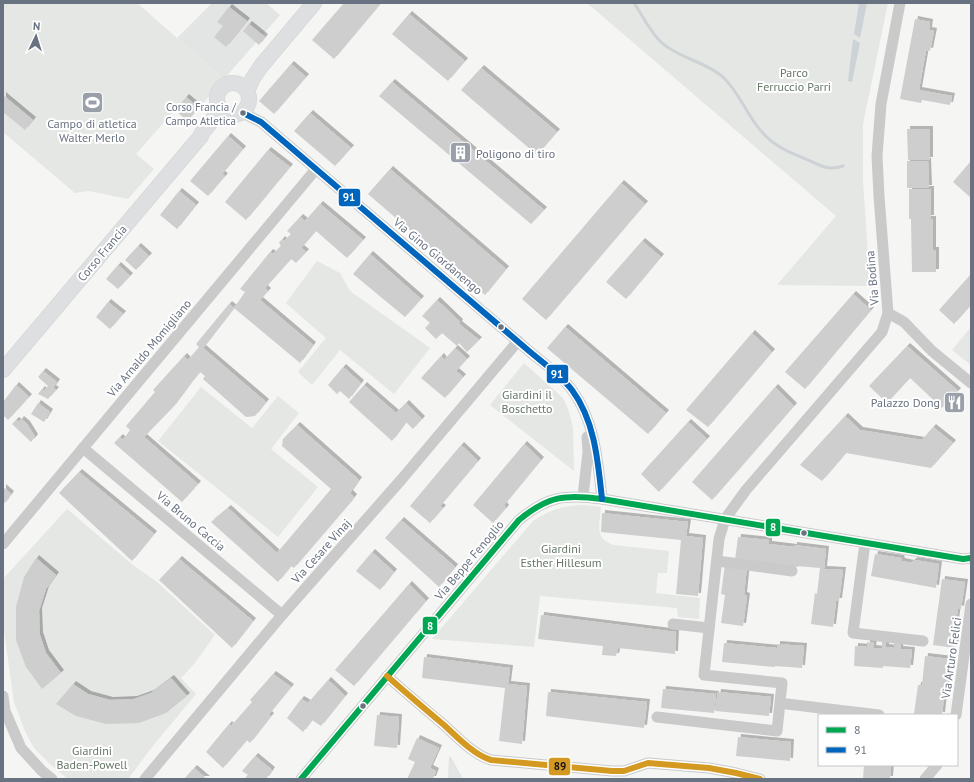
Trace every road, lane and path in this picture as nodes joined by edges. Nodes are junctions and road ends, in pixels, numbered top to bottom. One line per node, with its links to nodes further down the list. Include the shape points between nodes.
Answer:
1 (314, 3): 3 (main road, Corso Francia, via 262,65 249,75)
2 (900, 3): 5 (street, Via Bodina, via 881,104 877,156)
3 (237, 102): 4 (street, Via Gino Giordanengo); 7 (main road, Corso Francia, via 214,118)
4 (316, 169): 6 (street, Via Gino Giordanengo); 10 (street, Via Arnaldo Momigliano)
5 (888, 313): 8 (street, via 904,322 932,351); 13 (street, Via Bodina, via 882,332 746,490)
6 (518, 341): 9 (street, Via Gino Giordanengo, via 571,389); 20 (street, Via Cesare Vinaj, via 401,480)
7 (3, 370)
8 (971, 383)
9 (587, 419): 11 (street, Via Gino Giordanengo, via 588,452); 12 (street, Via Gino Giordanengo, via 594,443)
10 (83, 448): 15 (street, Via Arnaldo Momigliano); 20 (street, Via Bruno Caccia)
11 (584, 496): 12 (street, Via Beppe Fenoglio); 24 (street, Via Beppe Fenoglio, via 556,498 519,520)
12 (602, 499): 13 (street, Via Beppe Fenoglio)
13 (725, 519): 14 (street, Via Beppe Fenoglio); 17 (street)
14 (865, 543): 16 (street, Via Beppe Fenoglio, via 963,559); 23 (street, via 853,633)
15 (3, 544)
16 (971, 558)
17 (717, 561): 18 (street); 22 (street)
18 (792, 571)
19 (971, 604): 28 (street, Via Arturo Felici)
20 (282, 615): 32 (street, Via Cesare Vinaj)
21 (673, 624): 22 (street)
22 (709, 628): 29 (street, via 704,675 782,683 777,731)
23 (923, 641)
24 (387, 676): 33 (street, Via Beppe Fenoglio); 34 (street, via 460,739 484,758 491,760 612,771 624,771 648,763 664,764 710,768)
25 (3, 696): 31 (street, via 5,712 21,748)
26 (787, 704): 27 (street)
27 (871, 714)
28 (956, 714)
29 (657, 717)
30 (936, 766): 35 (street)
31 (52, 779)
32 (145, 779)
33 (301, 779)
34 (760, 779)
35 (925, 779)

